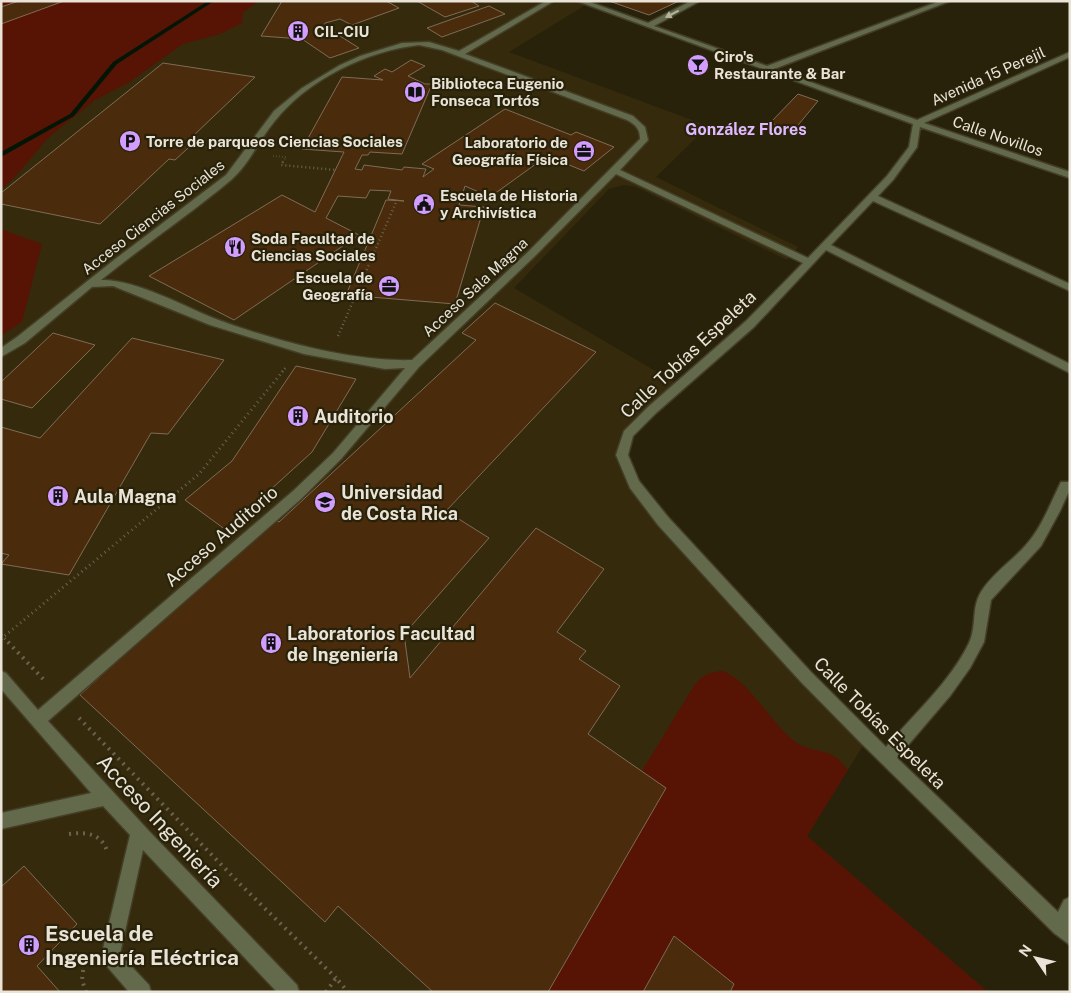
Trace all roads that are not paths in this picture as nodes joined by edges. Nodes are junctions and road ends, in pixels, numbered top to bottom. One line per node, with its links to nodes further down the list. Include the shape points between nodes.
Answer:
1 (551, 1): 6 (street)
2 (580, 1): 5 (street)
3 (697, 1): 5 (street, one-way to 5)
4 (947, 1): 8 (street)
5 (648, 26): 8 (street)
6 (459, 54): 10 (street, Acceso Sala Magna, via 640,124 645,132 644,140); 15 (street, Acceso Ciencias Sociales, via 420,43 395,46 357,60 308,87 277,113 229,177)
7 (1070, 54): 9 (street, Avenida 15 Perejil)
8 (769, 68): 9 (street)
9 (917, 123): 11 (street, Calle Novillos); 12 (street, Calle Tobías Espeleta, via 913,147)
10 (616, 171): 14 (street); 18 (street, Acceso Sala Magna)
11 (1070, 175)
12 (873, 197): 13 (street, Calle Tobías Espeleta); 16 (street)
13 (826, 246): 14 (street, Calle Tobías Espeleta); 19 (street)
14 (810, 263): 23 (street, Calle Tobías Espeleta, via 750,324 628,434 622,455 634,484 663,521 806,677)
15 (89, 284): 17 (street, Acceso Ciencias Sociales, via 22,340); 18 (street, via 113,283 128,287 214,322 304,350 385,365)
16 (1070, 288)
17 (1, 353)
18 (415, 364): 22 (street, Acceso Auditorio, via 330,463)
19 (1070, 370)
20 (1065, 486): 23 (street, via 1045,531 987,596 981,608 975,646 959,672)
21 (1, 678): 22 (street, Acceso Ingeniería)
22 (37, 722): 24 (street, Acceso Ingeniería)
23 (887, 758): 28 (street, Calle Tobías Espeleta)
24 (107, 798): 25 (street); 26 (street, Acceso Ingeniería)
25 (1, 821)
26 (139, 832): 29 (street, Acceso Ingeniería); 30 (street, via 110,957)
27 (1070, 906): 28 (street)
28 (1065, 932)
29 (288, 991)
30 (142, 992)

